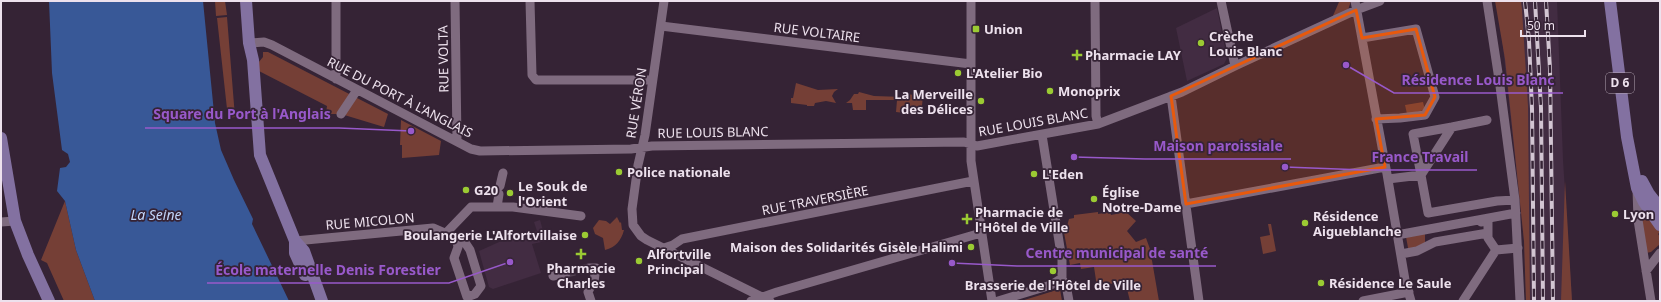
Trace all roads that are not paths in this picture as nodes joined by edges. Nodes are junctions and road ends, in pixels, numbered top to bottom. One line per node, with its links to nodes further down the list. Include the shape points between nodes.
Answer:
1 (242, 1): 15 (main road)
2 (246, 1): 15 (main road)
3 (336, 1): 20 (street)
4 (455, 1): 31 (street, RUE VOLTA)
5 (530, 1): 21 (street, via 532,75 536,80)
6 (664, 1): 14 (street, RUE VÉRON)
7 (971, 1): 18 (street)
8 (1095, 1): 27 (street)
9 (1222, 1): 19 (street)
10 (1380, 1): 13 (street, RUE LOUIS BLANC)
11 (1487, 1): 42 (street)
12 (1610, 1): 35 (main road, D 6, via 1627,137)
13 (1356, 6): 16 (street); 19 (street, RUE LOUIS BLANC)
14 (661, 26): 18 (street, RUE VOLTAIRE); 21 (street, RUE VÉRON)
15 (248, 28): 17 (main road)
16 (1362, 38): 25 (street); 25 (street, via 1416,29 1435,96 1425,115)
17 (249, 43): 20 (street, RUE DU PORT À L'ANGLAIS, via 264,42); 57 (main road, via 253,60 260,154)
18 (971, 64): 32 (street)
19 (1235, 66): 23 (street, RUE LOUIS BLANC)
20 (336, 79): 22 (street, RUE DU PORT À L'ANGLAIS)
21 (652, 80): 33 (street, RUE VÉRON)
22 (357, 90): 24 (street); 31 (street, RUE DU PORT À L'ANGLAIS)
23 (1171, 96): 27 (street, RUE LOUIS BLANC); 43 (street)
24 (341, 114)
25 (1376, 119): 36 (street)
26 (1487, 120): 28 (street)
27 (1098, 124): 29 (street, RUE LOUIS BLANC)
28 (1452, 127): 38 (street); 38 (street, via 1414,134)
29 (1042, 135): 32 (street, RUE LOUIS BLANC, via 977,146); 67 (street, via 1062,260)
30 (1, 138): 34 (main road)
31 (457, 141): 33 (street, RUE DU PORT À L'ANGLAIS, via 470,149 480,151)
32 (970, 144): 33 (street, RUE LOUIS BLANC, via 840,143); 40 (street)
33 (642, 148): 58 (street, RUE VÉRON, via 632,218 636,231 641,236)
34 (2, 151): 48 (main road)
35 (1633, 164): 41 (main road, D 6); 45 (main road, D 6)
36 (1386, 167): 39 (street); 43 (street)
37 (503, 173): 44 (street)
38 (1421, 174): 39 (street); 42 (street, via 1428,213)
39 (1388, 179): 55 (street)
40 (973, 181): 53 (street); 58 (street, RUE TRAVERSIÈRE, via 682,240)
41 (1637, 188): 50 (main road, D 6); 64 (street, via 1638,220)
42 (1515, 200): 46 (street)
43 (1186, 204): 78 (street)
44 (497, 207): 47 (street); 52 (street, via 471,207)
45 (1660, 208)
46 (1516, 213): 55 (street); 59 (street)
47 (581, 216)
48 (15, 221): 49 (street); 70 (main road)
49 (1, 222)
50 (1660, 225)
51 (1434, 230): 54 (street, via 1488,220)
52 (446, 233): 56 (street, RUE MICOLON); 57 (street, RUE MICOLON, via 433,228)
53 (981, 233): 69 (street); 75 (street)
54 (1488, 233): 60 (street, via 1488,238); 62 (street, via 1435,242)
55 (1397, 235): 62 (street)
56 (456, 238): 56 (street, RUE MICOLON, via 458,248 454,258 467,297 475,294 481,286 470,250)
57 (295, 241): 71 (main road, via 295,253); 72 (main road, via 304,251)
58 (664, 248): 69 (street, RUE VÉRON)
59 (1518, 248): 60 (street); 81 (street)
60 (1496, 250): 80 (street)
61 (1660, 253): 64 (street)
62 (1401, 254): 68 (street)
63 (589, 268): 73 (street, via 596,268 588,292)
64 (1646, 271): 82 (street)
65 (566, 273): 66 (street)
66 (553, 276)
67 (1062, 278): 76 (street, via 1052,285); 77 (street)
68 (1410, 297): 79 (street)
69 (767, 299): 74 (street)
70 (49, 301)
71 (316, 301)
72 (322, 301)
73 (591, 301)
74 (751, 301)
75 (992, 301)
76 (998, 301)
77 (1069, 301)
78 (1199, 301)
79 (1363, 301)
80 (1463, 301)
81 (1520, 301)
82 (1651, 301)

